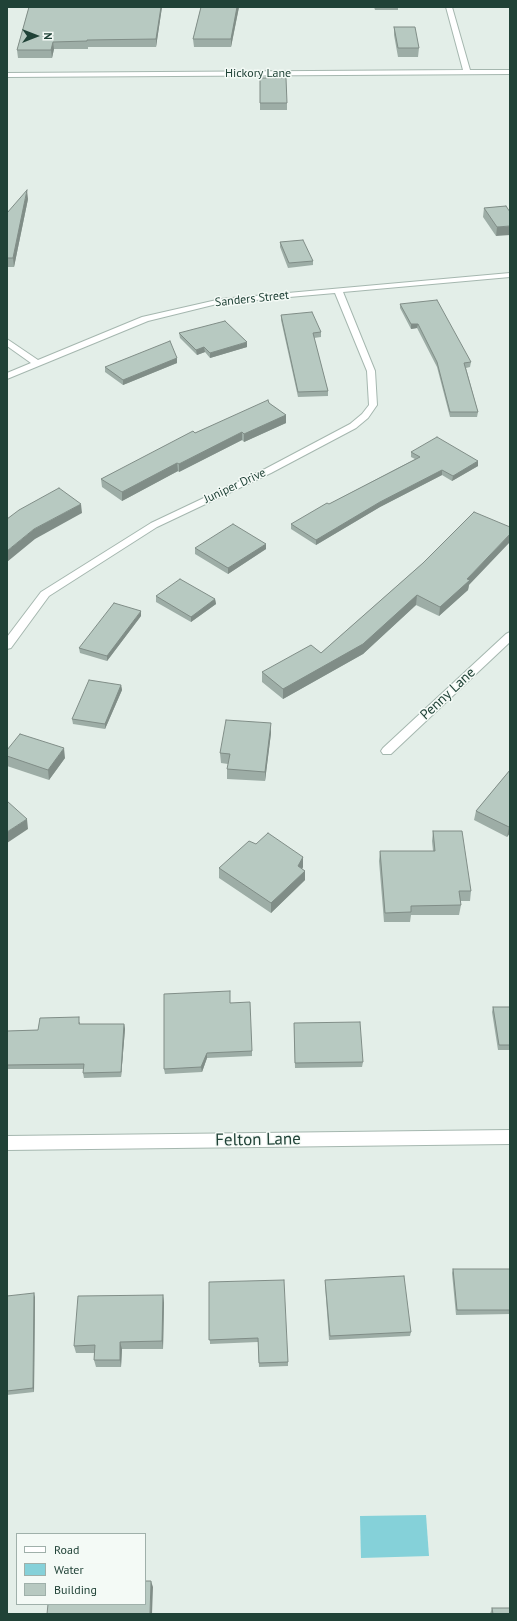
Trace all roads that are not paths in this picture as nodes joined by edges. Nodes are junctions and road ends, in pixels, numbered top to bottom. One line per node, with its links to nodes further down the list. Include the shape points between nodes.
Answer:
1 (449, 7): 2 (street)
2 (467, 72): 3 (street, Hickory Lane); 4 (street, Hickory Lane)
3 (510, 72)
4 (7, 75)
5 (510, 275): 6 (street, Sanders Street)
6 (338, 290): 8 (street, Sanders Street, via 221,301 145,319); 11 (street, Juniper Drive, via 371,371 373,405 366,416 353,426 268,471 154,525 45,594)
7 (7, 342): 8 (street)
8 (37, 363): 9 (street, Sanders Street)
9 (7, 376)
10 (510, 636): 12 (street, Penny Lane)
11 (7, 645)
12 (387, 751)
13 (510, 1136): 14 (street, Felton Lane)
14 (7, 1143)

